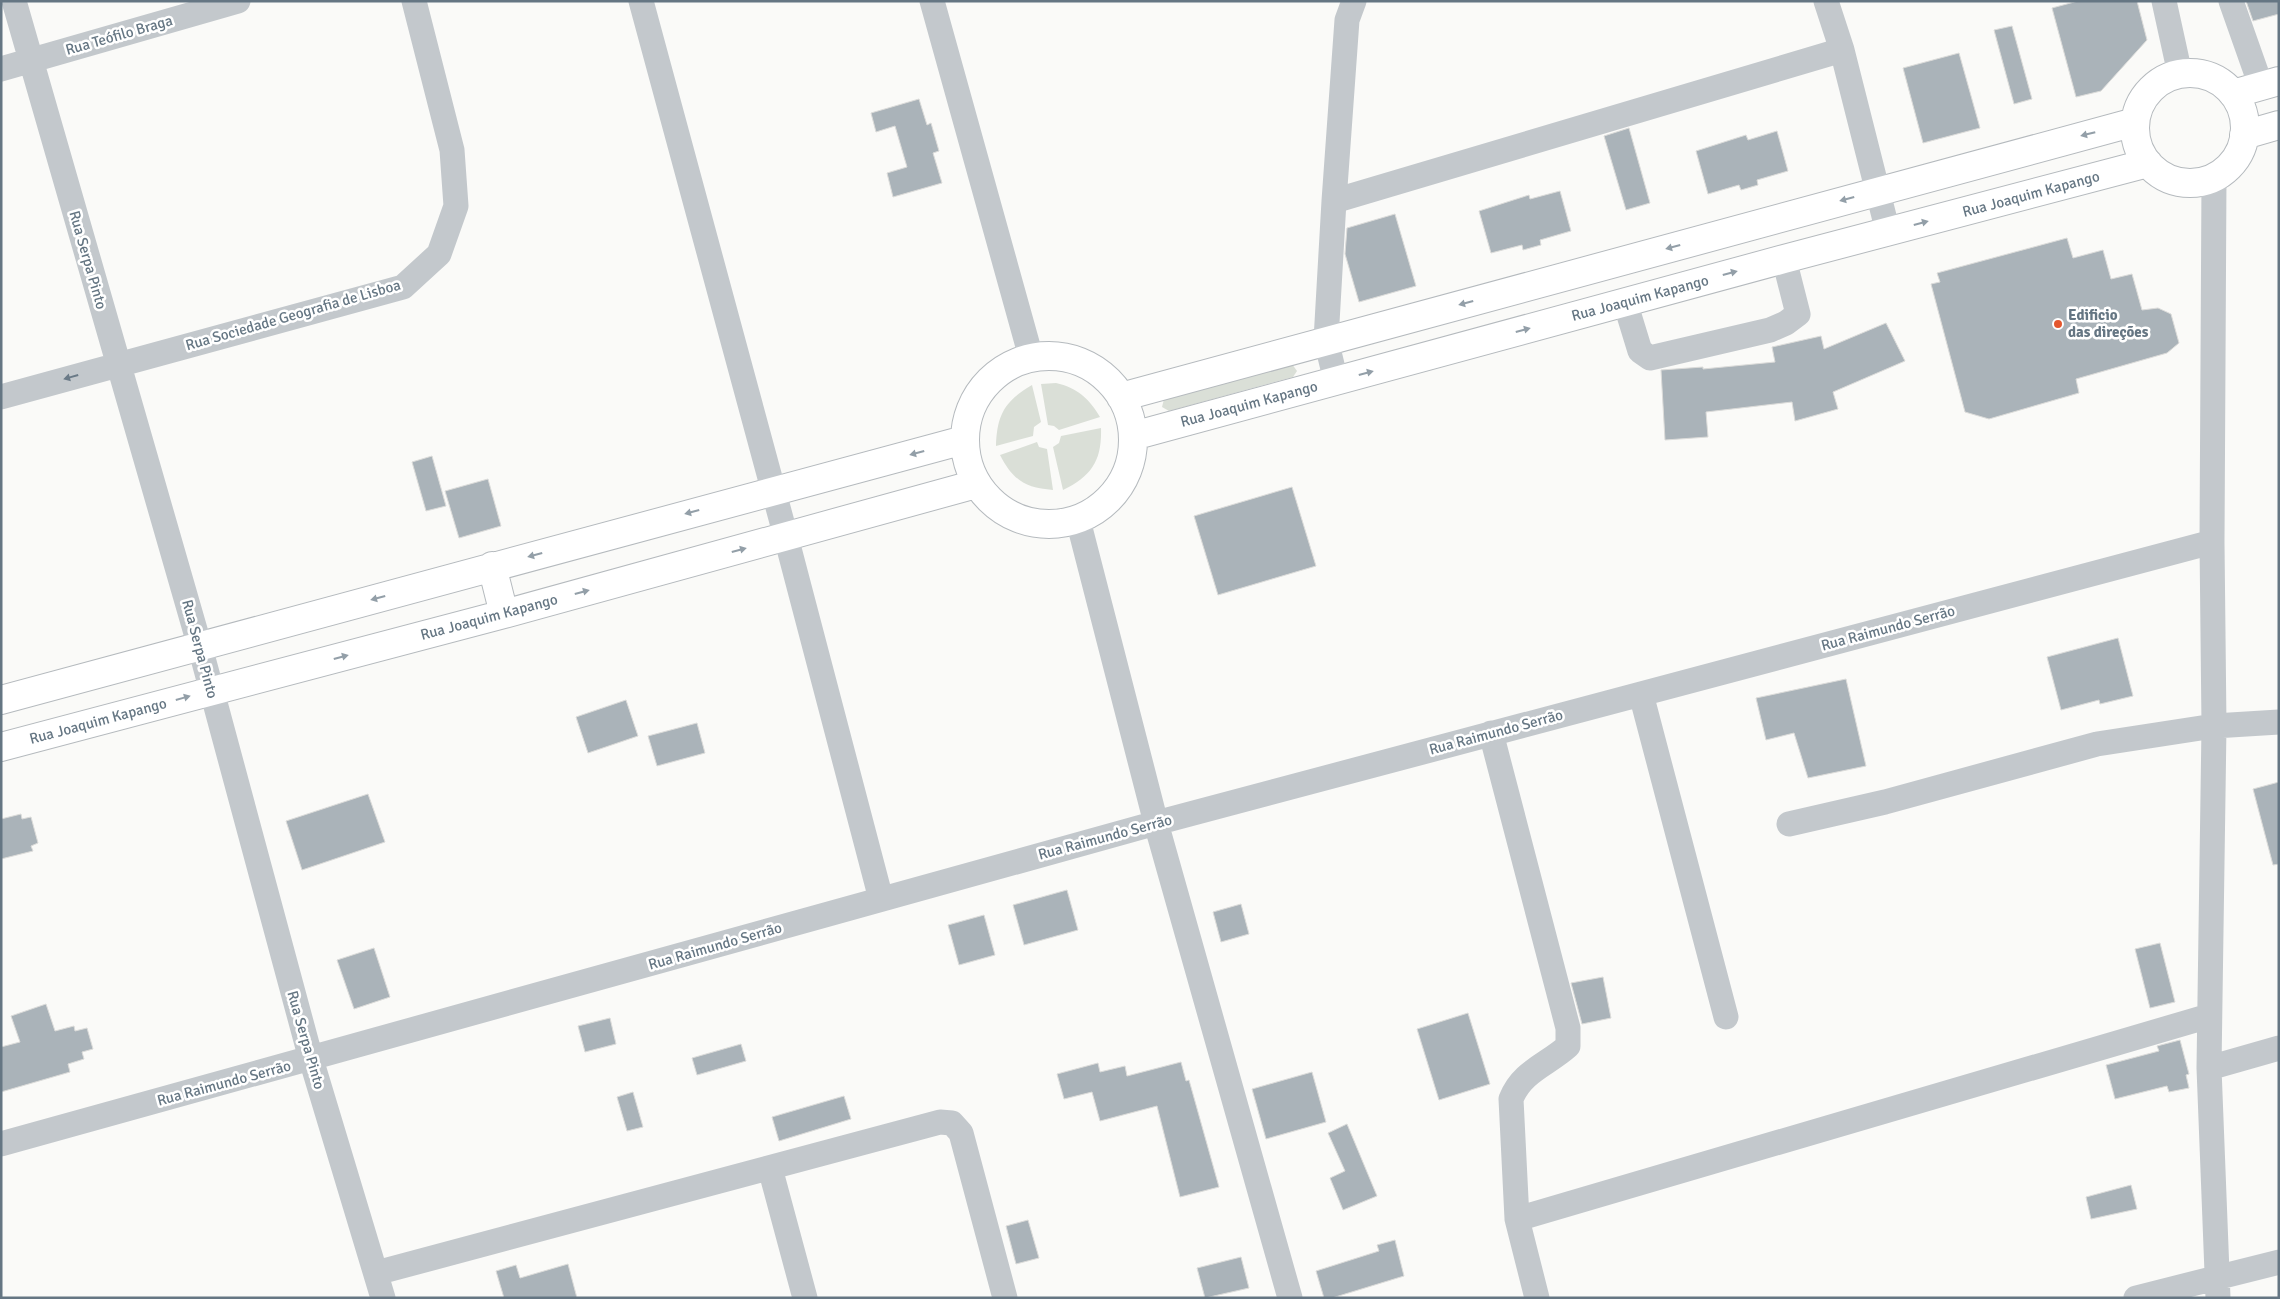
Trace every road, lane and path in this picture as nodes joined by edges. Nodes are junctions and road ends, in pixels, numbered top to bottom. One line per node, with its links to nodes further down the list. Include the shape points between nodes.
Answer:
1 (14, 1): 11 (street, Rua Serpa Pinto)
2 (238, 1): 11 (street, Rua Teófilo Braga)
3 (414, 1): 29 (street, Rua Sociedade Geografia de Lisboa, via 452,150 456,206 439,254 403,287)
4 (641, 1): 36 (street)
5 (932, 1): 28 (street)
6 (1354, 1): 22 (street, via 1347,20)
7 (1826, 1): 10 (street)
8 (2164, 1): 13 (street)
9 (2231, 1): 14 (street)
10 (1842, 50): 21 (street); 22 (street)
11 (31, 61): 12 (street, Rua Teófilo Braga); 29 (street, Rua Serpa Pinto)
12 (1, 69)
13 (2180, 74): 15 (main road, via 2210,77); 16 (main road, via 2150,90 2140,105)
14 (2270, 84): 15 (main road)
15 (2234, 94): 18 (main road, via 2244,120)
16 (2135, 122): 19 (main road, via 2138,144); 21 (main road, one-way to 21)
17 (2279, 125): 18 (main road)
18 (2244, 135): 20 (main road, via 2240,152 2229,167)
19 (2148, 164): 20 (main road, via 2179,182 2197,183); 23 (main road, Rua Joaquim Kapango, one-way to 19)
20 (2214, 178): 39 (street)
21 (1879, 190): 23 (street); 25 (main road, one-way to 25)
22 (1334, 201): 27 (street)
23 (1888, 232): 24 (main road, Rua Joaquim Kapango)
24 (1784, 259): 26 (main road, Rua Joaquim Kapango, one-way to 24); 26 (street, via 1798,314 1770,330 1650,358 1640,351)
25 (1595, 268): 26 (main road); 27 (main road, one-way to 27)
26 (1615, 305): 30 (main road, Rua Joaquim Kapango, one-way to 26)
27 (1326, 340): 30 (street); 32 (main road)
28 (1031, 357): 32 (main road, via 1057,356 1082,362 1104,377); 34 (main road, via 1004,368 982,387 969,412)
29 (118, 364): 31 (street, Rua Sociedade Geografia de Lisboa, one-way to 31); 42 (street, Rua Serpa Pinto)
30 (1336, 381): 33 (main road, Rua Joaquim Kapango)
31 (1, 397)
32 (1121, 397): 33 (main road)
33 (1133, 436): 37 (main road, via 1130,462 1119,487 1102,507)
34 (964, 440): 35 (main road, via 967,463); 36 (main road, one-way to 36)
35 (976, 484): 37 (main road, via 995,506 1021,520 1050,525); 38 (main road, Rua Joaquim Kapango)
36 (773, 491): 38 (street); 40 (main road, one-way to 40)
37 (1078, 520): 50 (street)
38 (786, 537): 41 (main road, Rua Joaquim Kapango, one-way to 38); 52 (street)
39 (2212, 542): 44 (street, Rua Raimundo Serrão); 47 (street)
40 (492, 566): 41 (main road); 42 (main road, one-way to 42)
41 (504, 614): 43 (main road, Rua Joaquim Kapango, one-way to 41)
42 (200, 647): 43 (street, Rua Serpa Pinto); 45 (main road)
43 (211, 690): 49 (main road, Rua Joaquim Kapango, one-way to 43); 56 (street, Rua Serpa Pinto)
44 (1641, 694): 48 (street, Rua Raimundo Serrão); 54 (street)
45 (1, 700)
46 (2279, 722): 47 (street)
47 (2214, 726): 51 (street, via 2097,744 1885,802); 53 (street)
48 (1491, 732): 50 (street, Rua Raimundo Serrão); 60 (street, via 1568,1028 1568,1046 1524,1076 1511,1099)
49 (1, 747)
50 (1156, 823): 52 (street, Rua Raimundo Serrão); 67 (street)
51 (1789, 824)
52 (881, 899): 56 (street, Rua Raimundo Serrão)
53 (2209, 1016): 57 (street); 60 (street)
54 (1726, 1017)
55 (2279, 1048): 57 (street)
56 (311, 1059): 58 (street, Rua Raimundo Serrão); 62 (street, Rua Serpa Pinto)
57 (2209, 1068): 63 (street)
58 (1, 1144)
59 (770, 1168): 62 (street); 65 (street); 66 (street, via 940,1122 952,1123 961,1133)
60 (1517, 1219): 68 (street)
61 (2279, 1262): 63 (street)
62 (376, 1273): 64 (street, Rua Serpa Pinto)
63 (2218, 1287): 69 (street)
64 (383, 1298)
65 (805, 1298)
66 (1005, 1298)
67 (1290, 1298)
68 (1537, 1298)
69 (2136, 1298)

